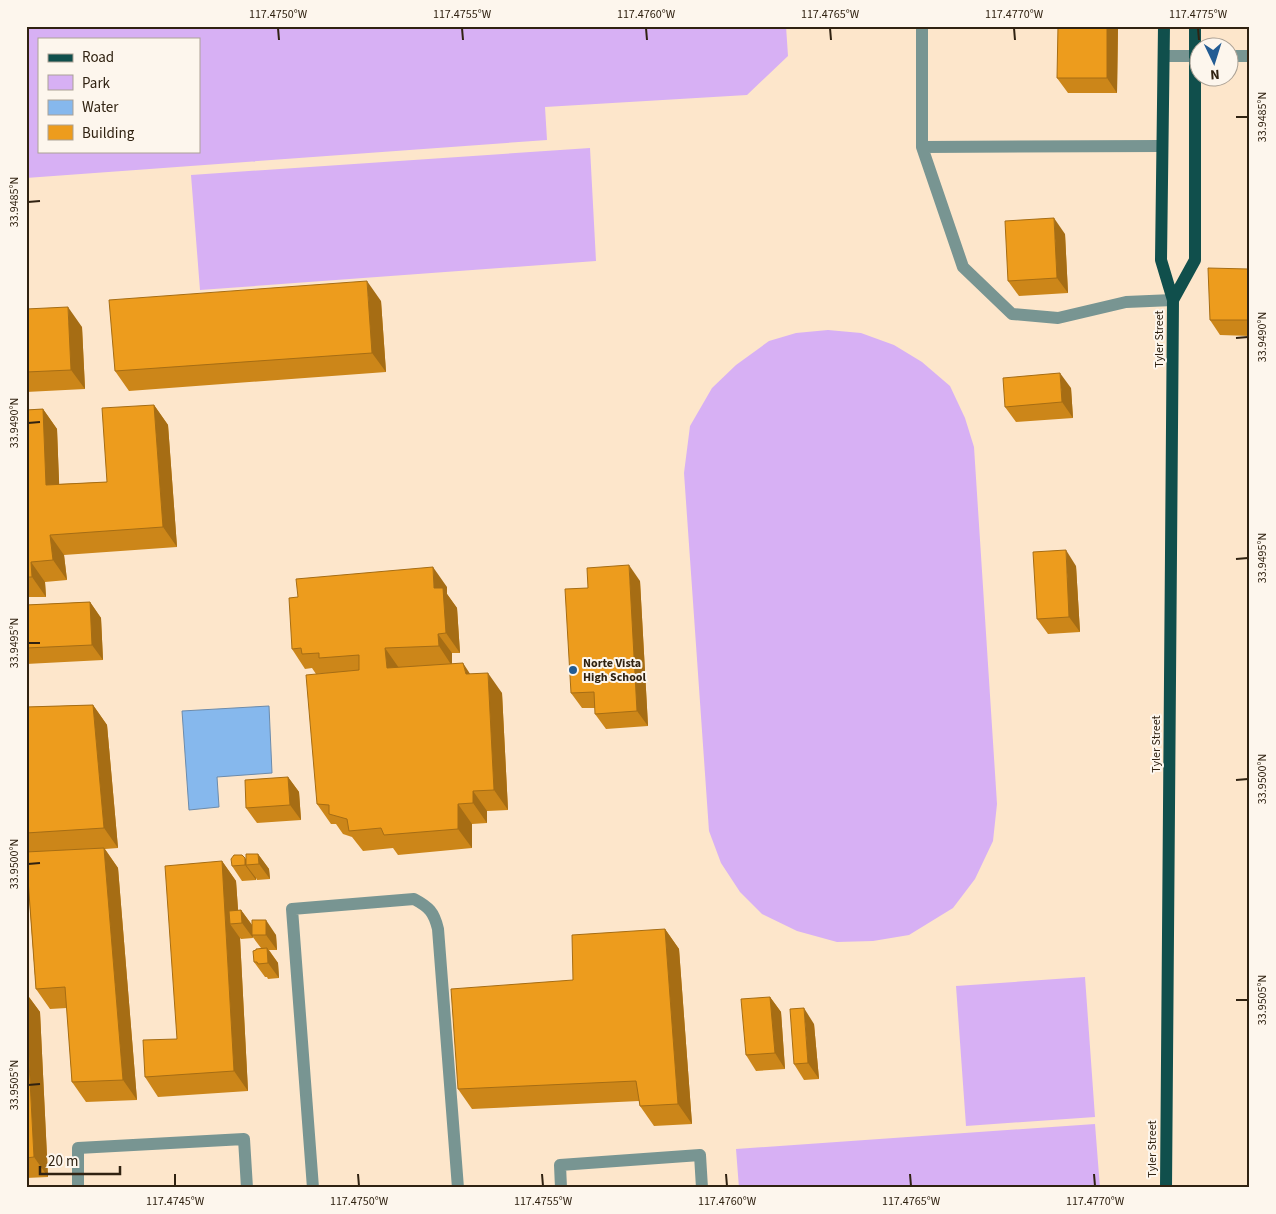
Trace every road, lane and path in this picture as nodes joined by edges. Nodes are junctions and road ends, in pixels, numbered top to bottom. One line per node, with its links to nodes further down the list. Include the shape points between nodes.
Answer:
1 (922, 26): 7 (street)
2 (1164, 26): 3 (main road, Tyler Street)
3 (1164, 56): 4 (street); 6 (main road, Tyler Street)
4 (1188, 56)
5 (1197, 88): 8 (main road, Tyler Street, via 1195,260)
6 (1162, 146): 7 (street); 8 (main road, Tyler Street, via 1161,260)
7 (922, 147): 8 (street, via 963,267 1012,314 1058,318 1126,302)
8 (1173, 300): 15 (main road, Tyler Street)
9 (78, 1188): 10 (street, via 78,1148 244,1139)
10 (247, 1188)
11 (313, 1188): 12 (street, via 292,909 414,899 426,905 435,916 438,929)
12 (458, 1188)
13 (561, 1188): 14 (street, via 560,1165 700,1155)
14 (702, 1188)
15 (1166, 1188)

